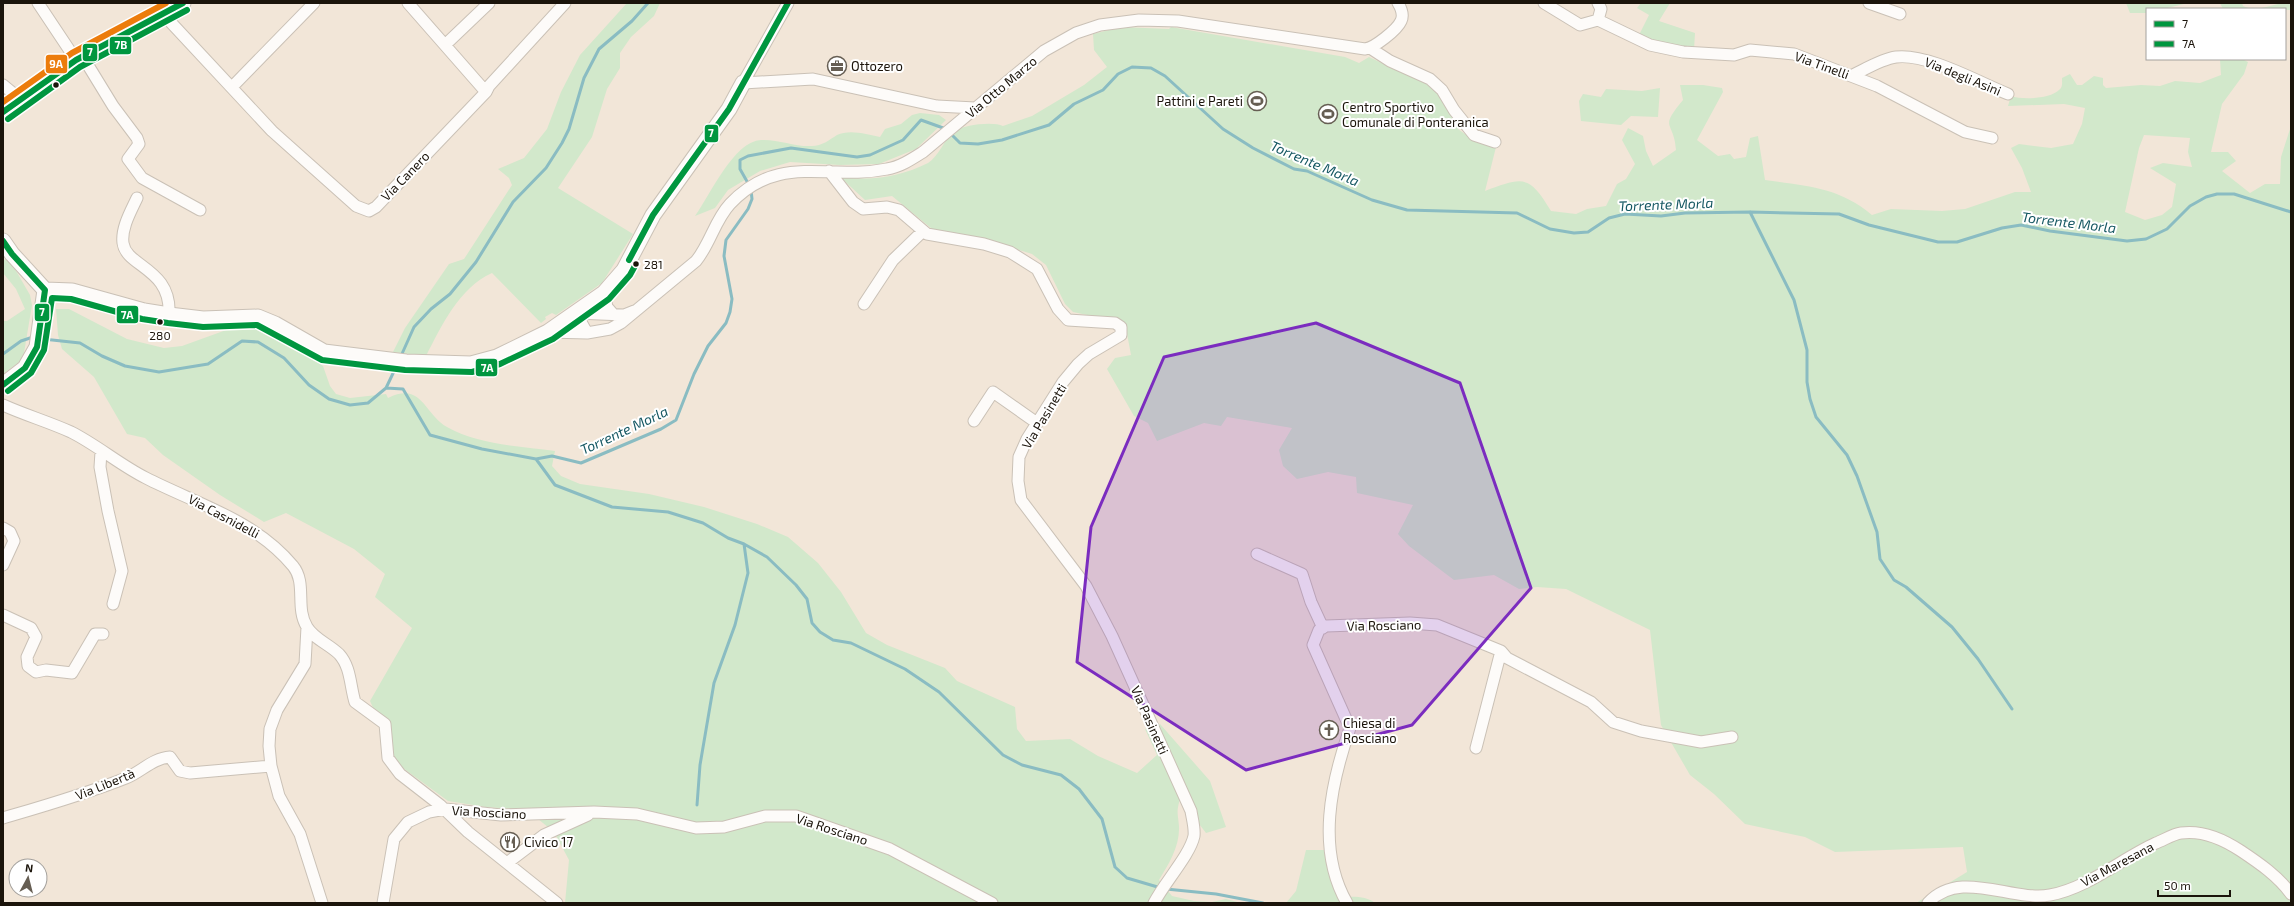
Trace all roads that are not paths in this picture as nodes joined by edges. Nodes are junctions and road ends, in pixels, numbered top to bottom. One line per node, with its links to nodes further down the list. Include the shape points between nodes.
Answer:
1 (38, 3): 17 (street)
2 (183, 3): 12 (street)
3 (408, 3): 15 (street)
4 (490, 3): 15 (street)
5 (565, 3): 22 (street, Via Canero)
6 (788, 3): 19 (street)
7 (1398, 3): 16 (street, via 1402,21)
8 (1544, 3): 14 (street, via 1580,25)
9 (1598, 3): 14 (street)
10 (1869, 3): 13 (street)
11 (318, 4): 21 (street)
12 (164, 14): 17 (street); 21 (street, Via Canero)
13 (1900, 14)
14 (1598, 20): 18 (street, Via Tinelli, via 1650,45 1683,52 1729,54 1750,50 1794,54)
15 (445, 45): 22 (street)
16 (1370, 48): 26 (street, Via Otto Marzo, via 1358,50 1178,21 1118,22 1076,33 1056,43); 30 (street, via 1390,61 1430,79 1442,90 1474,135)
17 (79, 58): 24 (street); 33 (street, via 137,138 139,144 128,158 142,178)
18 (1851, 76): 23 (street, Via degli Asini, via 1894,58 1911,56); 29 (street, Via Tinelli, via 1877,86 1964,132)
19 (743, 84): 25 (street, via 813,79); 37 (street, via 730,109 654,215 624,270)
20 (3, 85): 24 (street)
21 (232, 87): 22 (street, Via Canero, via 272,131 356,206 369,211 376,207)
22 (486, 92)
23 (2008, 94)
24 (20, 99): 27 (street)
25 (937, 106): 26 (street); 28 (street, via 950,114)
26 (975, 108): 28 (street, Via Otto Marzo)
27 (3, 112)
28 (956, 125): 31 (street, Via Otto Marzo, via 908,162 889,169 869,172)
29 (1992, 138)
30 (1495, 142)
31 (828, 172): 34 (street, Via Pasinetti, via 853,202 863,209 887,207 900,210); 39 (street, Via Otto Marzo, via 782,173 763,180 745,191 730,204 696,261)
32 (137, 198): 41 (street, via 125,227 123,243 126,251 162,283 167,292)
33 (200, 210)
34 (923, 231): 38 (street, via 893,260); 48 (street, Via Pasinetti, via 1010,252 1037,269 1058,309 1068,320 1115,323 1121,327 1121,335 1089,354 1078,364 1063,382)
35 (3, 241): 36 (street)
36 (45, 290): 41 (street, via 72,291); 45 (street, via 37,347 26,368)
37 (604, 293): 40 (street); 42 (street)
38 (864, 304)
39 (636, 311): 42 (street, Via Otto Marzo); 44 (street, Via Otto Marzo, via 621,324 610,329)
40 (576, 313): 42 (street, Via Otto Marzo); 43 (street); 44 (street)
41 (168, 315): 43 (street, via 203,319 258,317 324,352 406,362 471,364 497,358)
42 (614, 315)
43 (548, 332): 44 (street, Via Otto Marzo)
44 (587, 333)
45 (3, 385)
46 (3, 405): 49 (street, Via Casnidelli, via 70,432)
47 (974, 421): 48 (street, via 993,392)
48 (1037, 423): 71 (street, Via Pasinetti, via 1019,457 1018,481 1021,500 1086,586 1112,636 1191,811 1194,835 1188,850 1161,888)
49 (101, 452): 53 (street, via 100,467 122,571); 55 (street, Via Casnidelli, via 145,478 243,524 273,544 294,567 300,580 302,616)
50 (3, 528): 52 (street, via 10,532 14,541)
51 (1257, 554): 56 (street, via 1302,574)
52 (3, 565)
53 (113, 604)
54 (3, 615): 57 (street, via 31,628 36,637 27,657 28,666 36,672 46,670 72,673 95,634)
55 (307, 627): 61 (street, via 305,664 277,710 270,729); 62 (street, Via Casnidelli, via 338,654 347,667 355,702 385,724 388,758 400,774)
56 (1323, 628): 58 (street, Via Rosciano, via 1381,623 1437,625); 72 (street, via 1314,638 1313,645 1350,728 1338,762 1330,806 1329,847 1338,888)
57 (103, 634)
58 (1501, 651): 59 (street, Via Rosciano, via 1507,658 1591,702 1614,722 1701,742); 60 (street)
59 (1732, 737)
60 (1476, 748)
61 (271, 766): 64 (street, Via Libertà, via 190,773 180,771 170,757 163,758 128,777 77,796); 67 (street, via 279,796 300,834)
62 (445, 809): 63 (street, Via Rosciano, via 501,815); 65 (street, via 468,832); 68 (street, via 424,814 408,822 394,839)
63 (594, 812): 65 (street, via 544,835); 70 (street, Via Rosciano, via 637,814 696,828 724,827 765,816 796,816 890,849)
64 (3, 818)
65 (507, 863): 69 (street)
66 (2291, 894): 73 (street, Via Maresana, via 2265,866 2212,836 2196,832 2180,833 2144,849 2066,891 2048,895 2029,895 1960,887 1933,897)
67 (322, 903)
68 (383, 903)
69 (557, 903)
70 (992, 903)
71 (1154, 903)
72 (1347, 903)
73 (1928, 903)

